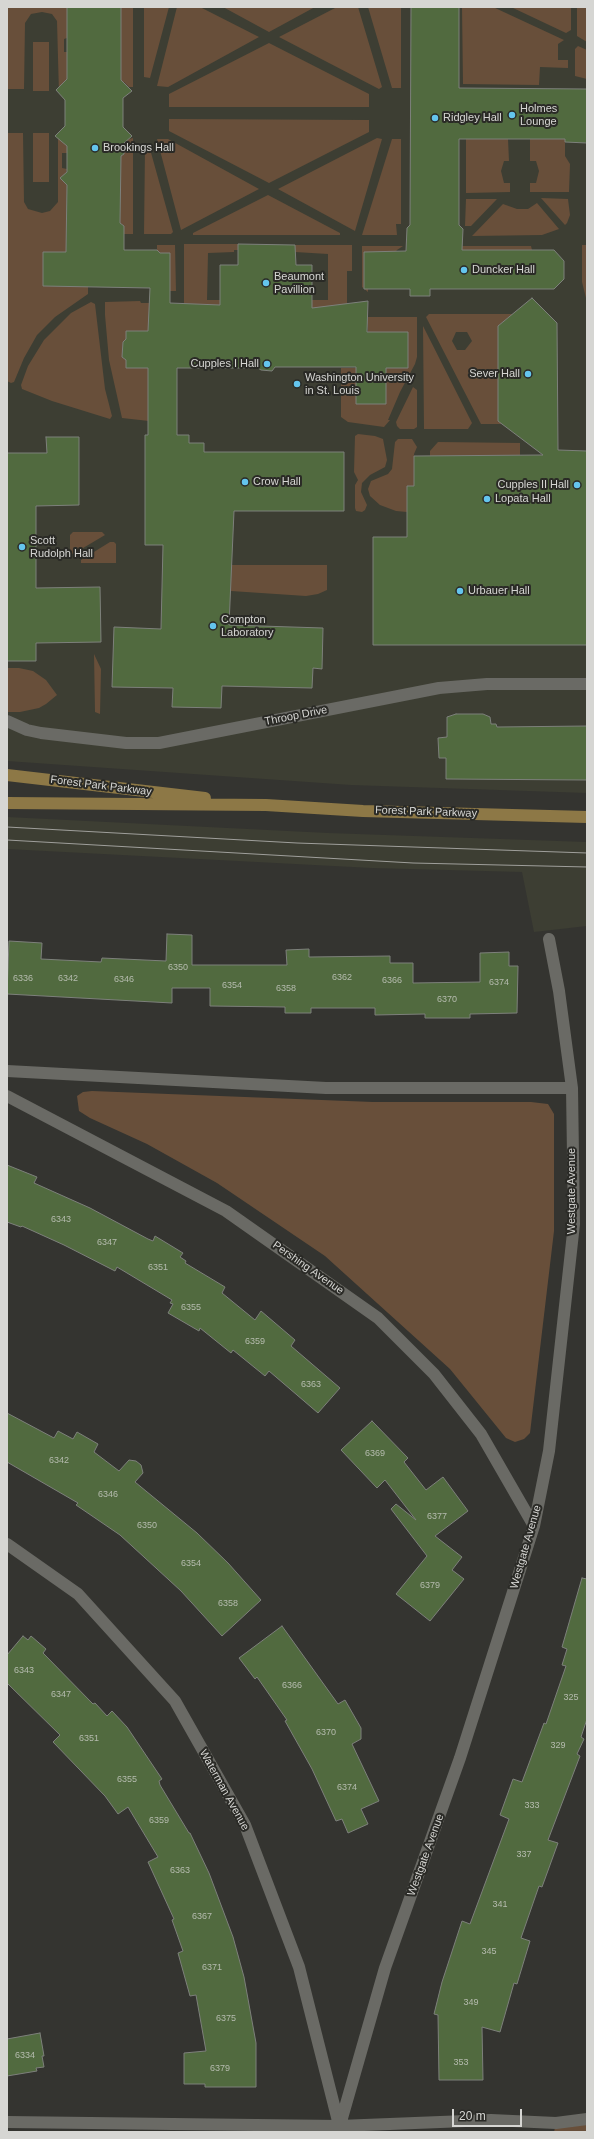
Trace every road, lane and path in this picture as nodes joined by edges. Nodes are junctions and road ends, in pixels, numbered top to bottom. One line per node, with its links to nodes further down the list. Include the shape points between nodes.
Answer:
1 (587, 684): 2 (street, Throop Drive, via 487,684 439,688 158,743 126,743 41,733)
2 (7, 721)
3 (7, 775): 5 (main road, Forest Park Parkway)
4 (7, 803): 5 (main road, Forest Park Parkway)
5 (266, 805): 6 (main road, Forest Park Parkway, via 363,811)
6 (587, 817)
7 (549, 939): 9 (street, Westgate Avenue)
8 (7, 1070): 9 (street, via 326,1088)
9 (572, 1088): 11 (street, Westgate Avenue, via 574,1224 549,1451)
10 (7, 1096): 11 (street, Pershing Avenue, via 226,1211 378,1318 434,1374 481,1434)
11 (534, 1526): 16 (street, Westgate Avenue, via 460,1758 385,1968)
12 (7, 1544): 16 (street, Waterman Avenue, via 78,1594 175,1701 245,1825 299,1967)
13 (587, 2119): 15 (street)
14 (7, 2122): 16 (street)
15 (553, 2127): 16 (street, via 491,2120)
16 (338, 2129)

